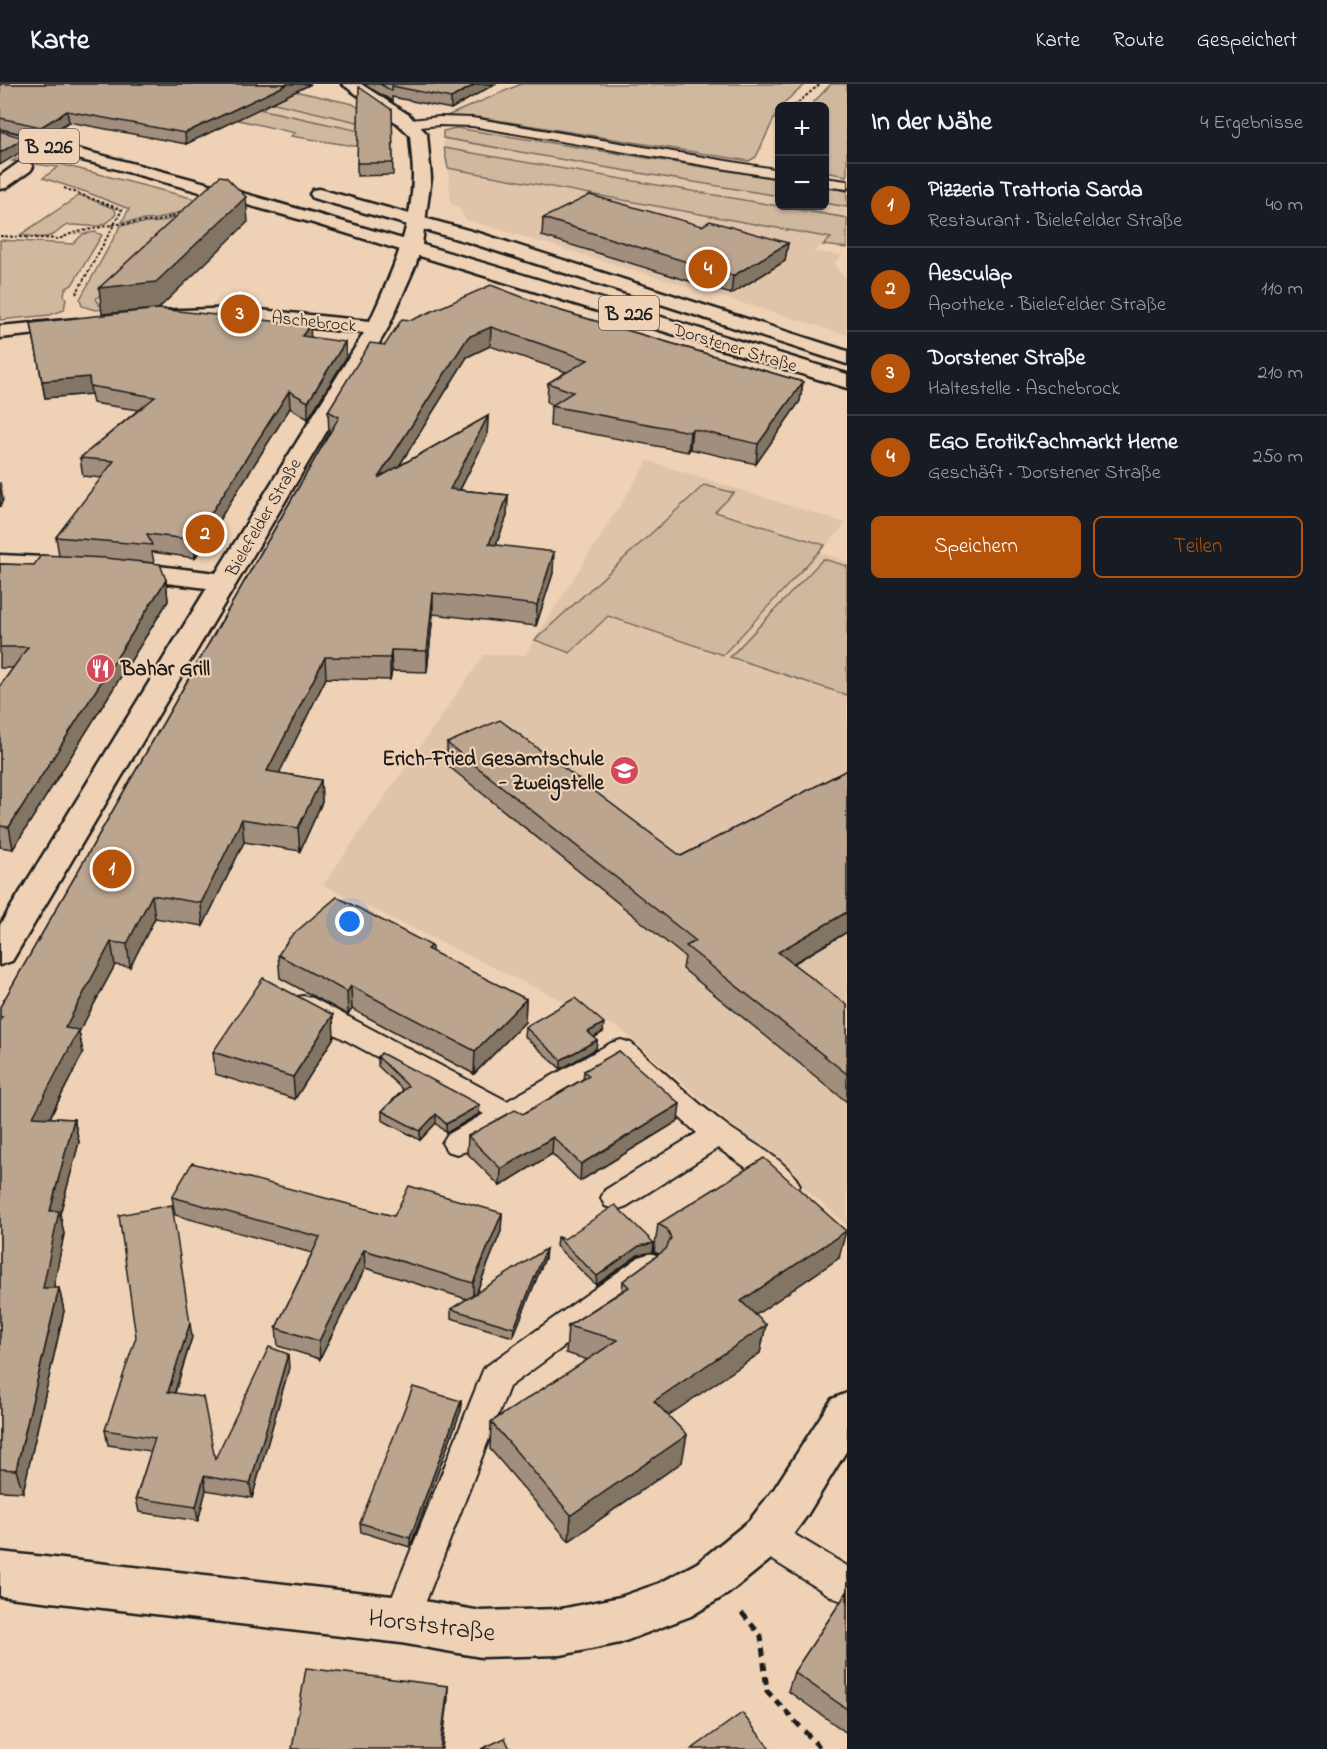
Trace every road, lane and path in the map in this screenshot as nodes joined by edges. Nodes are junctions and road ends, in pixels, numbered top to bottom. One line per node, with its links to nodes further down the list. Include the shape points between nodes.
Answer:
1 (350, 84): 5 (street)
2 (820, 84): 3 (path)
3 (799, 102)
4 (0, 119): 7 (street, B 226)
5 (411, 124): 9 (lane, via 472,122); 15 (street, Bielefelder Straße, via 418,134 422,178)
6 (0, 135): 18 (street, Dorstener Straße / B 226)
7 (101, 141)
8 (24, 167): 11 (street)
9 (775, 173)
10 (829, 183): 12 (lane)
11 (0, 184)
12 (847, 185)
13 (64, 188): 16 (path, via 119,208 122,213)
14 (302, 190): 15 (street, Dorstener Straße / B 226)
15 (414, 220): 18 (street, Bielefelder Straße); 24 (street, Dorstener Straße / B 226)
16 (116, 224): 17 (path, via 59,239); 21 (path, via 73,299)
17 (0, 236)
18 (412, 244): 22 (street, Bielefelder Straße); 25 (street, Dorstener Straße / B 226)
19 (131, 319): 22 (street, Aschebrock, via 240,314)
20 (96, 323): 21 (street)
21 (73, 325): 23 (street)
22 (377, 328): 27 (street, Bielefelder Straße)
23 (0, 332)
24 (847, 357)
25 (847, 381)
26 (0, 563): 27 (street, via 109,567)
27 (225, 582): 28 (street, Bielefelder Straße)
28 (0, 953)
29 (284, 994): 30 (lane)
30 (507, 1114): 31 (lane, via 621,1050); 32 (lane)
31 (718, 1134): 33 (lane); 34 (lane, via 754,1158)
32 (457, 1143)
33 (616, 1198)
34 (805, 1202)
35 (650, 1266): 41 (lane, via 496,1378)
36 (847, 1412): 37 (street, Horststraße)
37 (765, 1536): 39 (street, Horststraße); 40 (lane)
38 (0, 1574): 41 (street, Horststraße)
39 (713, 1578): 41 (street, Horststraße, via 674,1600 631,1616 561,1632 481,1634); 42 (path, via 761,1636 767,1691)
40 (847, 1587)
41 (401, 1620)
42 (821, 1749)

